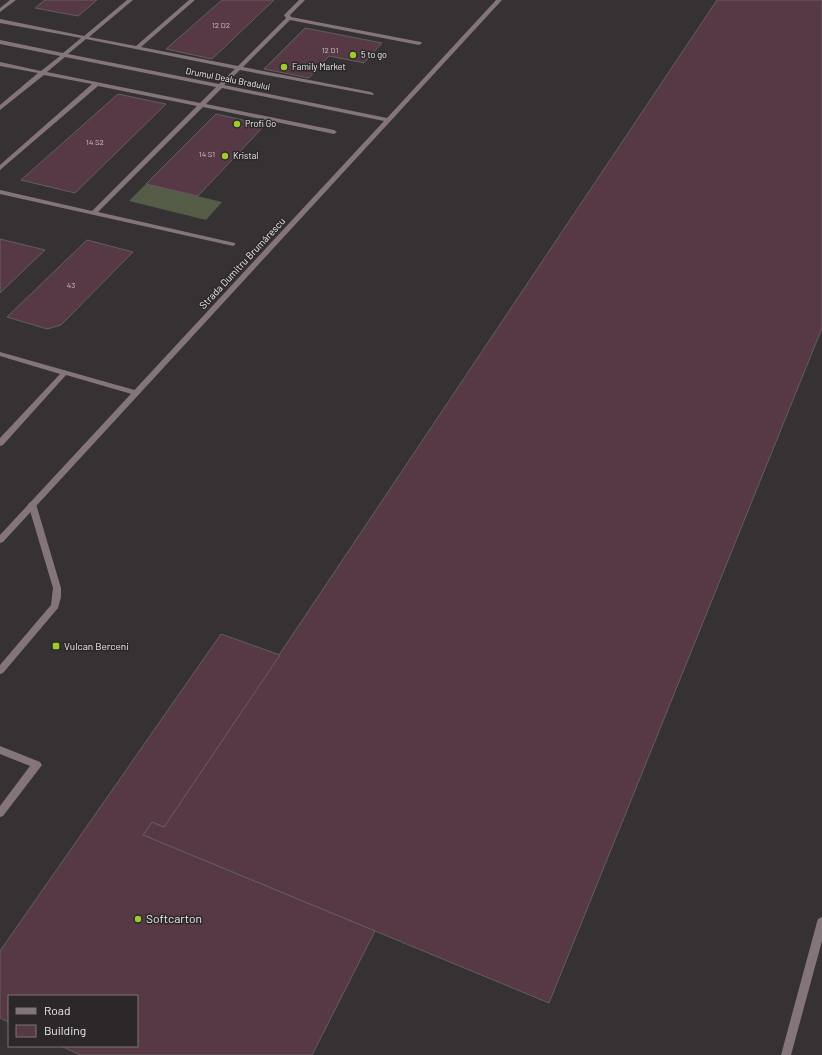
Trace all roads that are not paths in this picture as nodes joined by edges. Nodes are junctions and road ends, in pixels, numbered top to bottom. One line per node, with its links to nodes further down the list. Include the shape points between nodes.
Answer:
1 (13, 0): 6 (street)
2 (130, 0): 9 (street)
3 (192, 0): 12 (street)
4 (302, 0): 7 (street, via 287,15)
5 (499, 0): 22 (street, Strada Dumitru Brumărescu)
6 (0, 10)
7 (288, 18): 11 (street); 15 (street)
8 (0, 21): 9 (street, Drumul Dealu Bradului)
9 (85, 38): 12 (street, Drumul Dealu Bradului); 13 (street)
10 (0, 42): 13 (street, Drumul Dealu Bradului)
11 (419, 43)
12 (137, 48): 15 (street, Drumul Dealu Bradului)
13 (64, 55): 16 (street); 18 (street, Drumul Dealu Bradului)
14 (0, 64): 16 (street)
15 (239, 68): 18 (street); 19 (street, Drumul Dealu Bradului)
16 (42, 72): 17 (street); 21 (street)
17 (96, 84): 20 (street); 24 (street)
18 (220, 86): 20 (street); 22 (street, Drumul Dealu Bradului)
19 (371, 94)
20 (201, 105): 23 (street); 26 (street)
21 (0, 108)
22 (388, 120): 30 (street, Strada Dumitru Brumărescu)
23 (334, 132)
24 (0, 168)
25 (0, 192): 26 (street)
26 (93, 213): 27 (street)
27 (233, 244)
28 (0, 354): 29 (street)
29 (64, 373): 30 (street); 31 (street)
30 (135, 393): 32 (street, Strada Dumitru Brumărescu)
31 (0, 443)
32 (32, 504): 33 (street, Strada Dumitru Brumărescu); 34 (street, via 57,588 57,597 55,606)
33 (0, 540)
34 (0, 671)
35 (0, 750): 36 (street, via 37,765)
36 (0, 813)
37 (822, 922): 38 (street)
38 (786, 1055)

